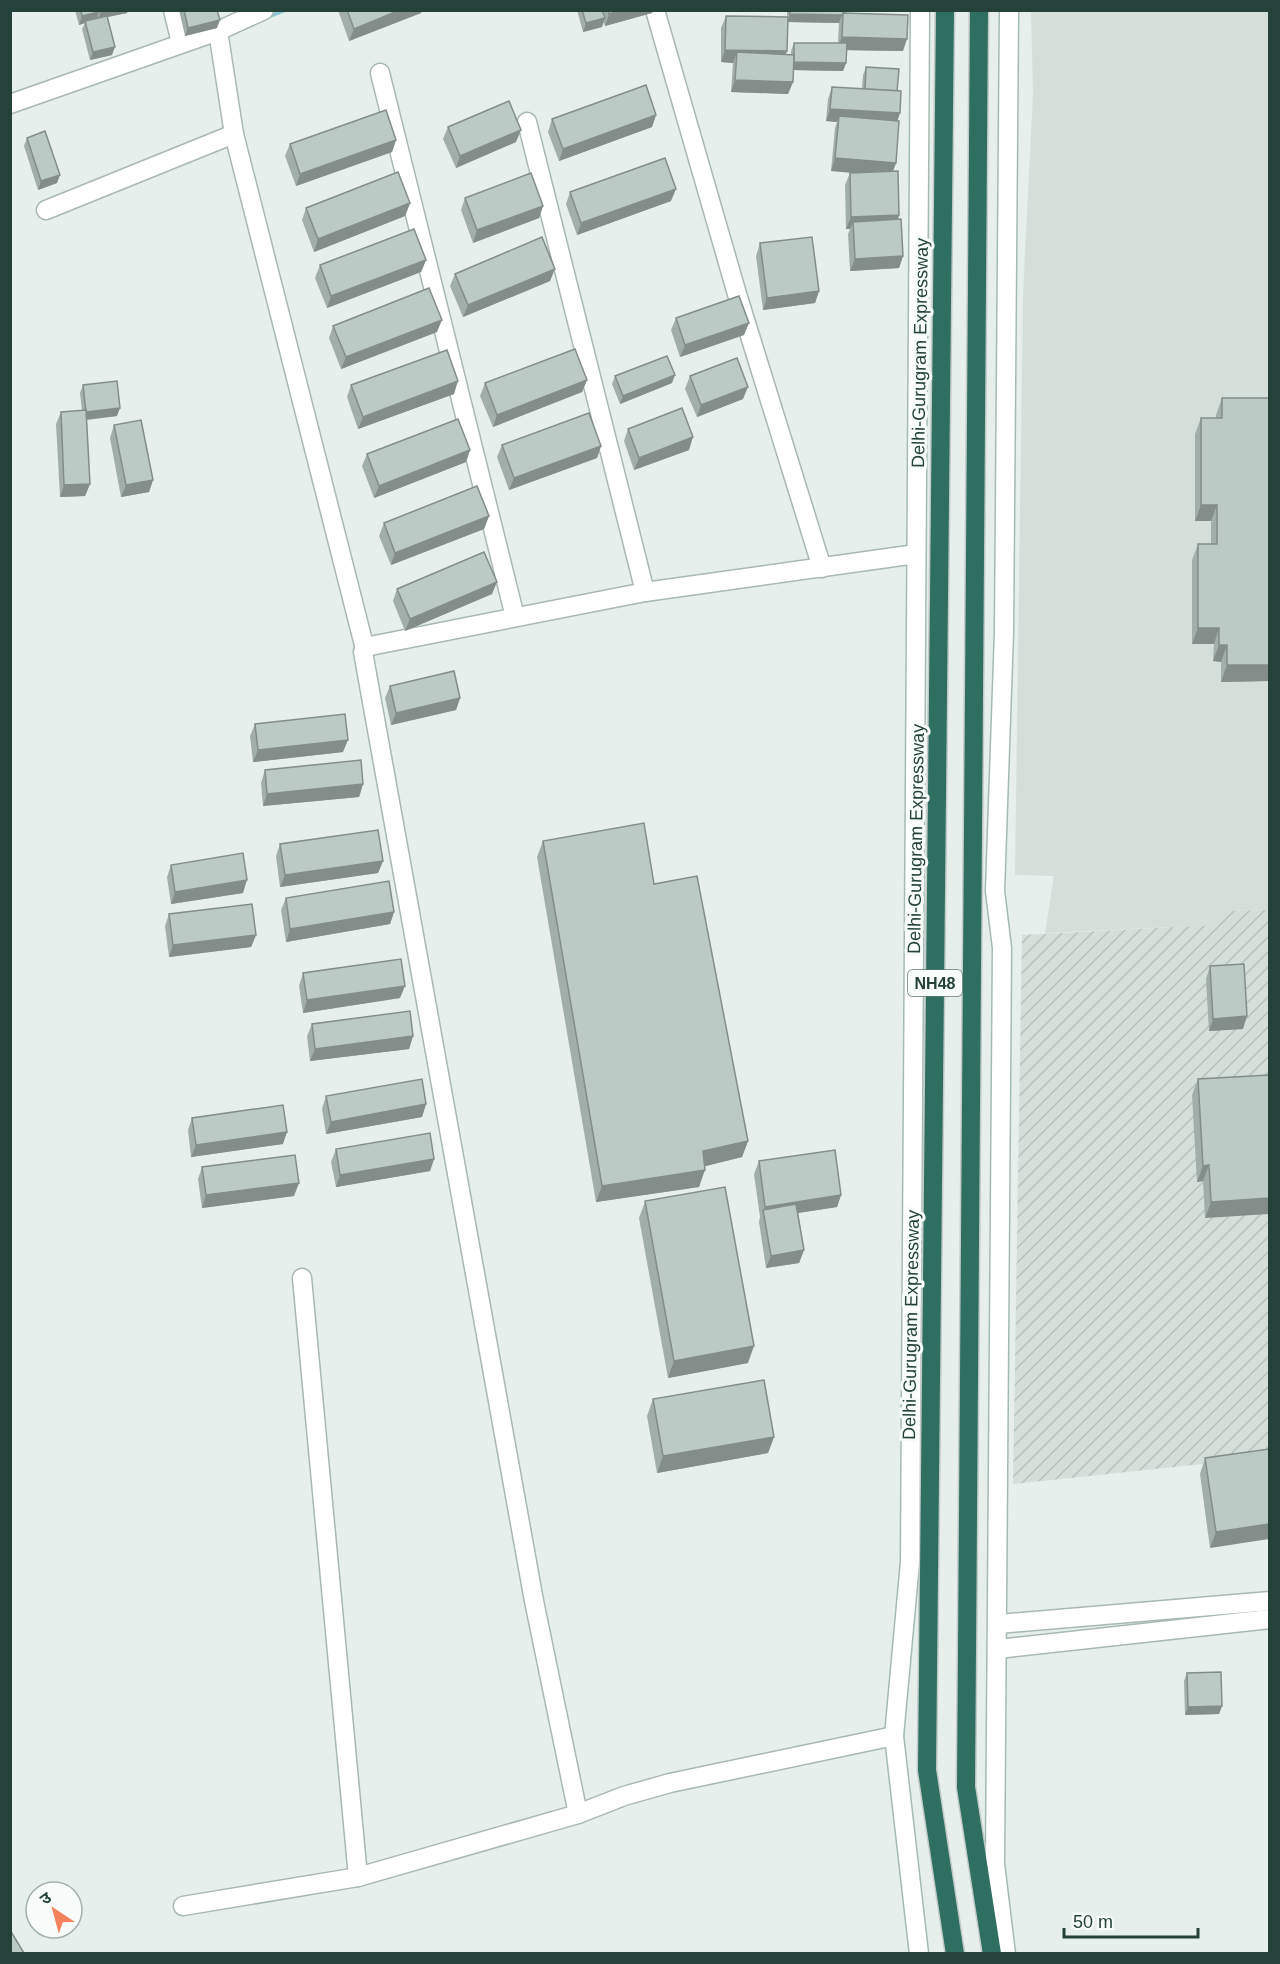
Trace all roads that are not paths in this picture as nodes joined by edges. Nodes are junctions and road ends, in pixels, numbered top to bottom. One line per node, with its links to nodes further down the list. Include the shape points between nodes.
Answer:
1 (173, 10): 9 (street)
2 (264, 10): 8 (street)
3 (655, 10): 16 (street)
4 (920, 10): 15 (street)
5 (945, 10): 30 (highway, Delhi-Gurugram Expressway / NH48, via 927,1770)
6 (979, 10): 31 (highway, NH48, via 966,1787)
7 (1009, 10): 23 (street, via 1005,632 995,891 1002,948)
8 (218, 31): 9 (street); 13 (street)
9 (181, 43): 11 (street)
10 (380, 73): 18 (street)
11 (10, 104)
12 (527, 122): 17 (street)
13 (234, 134): 14 (street); 19 (street)
14 (46, 210)
15 (916, 554): 16 (street); 25 (street, via 910,1562)
16 (822, 568): 17 (street)
17 (645, 592): 18 (street)
18 (515, 617): 19 (street)
19 (365, 649): 26 (street, via 362,656 534,1601)
20 (302, 1278): 27 (street)
21 (1269, 1601): 23 (street)
22 (1269, 1619): 24 (street)
23 (998, 1624): 24 (street)
24 (998, 1649): 32 (street, via 995,1864)
25 (894, 1736): 26 (street, via 670,1783); 29 (street)
26 (578, 1814): 27 (street)
27 (358, 1877): 28 (street)
28 (183, 1906)
29 (919, 1953)
30 (955, 1953)
31 (992, 1953)
32 (1006, 1953)

